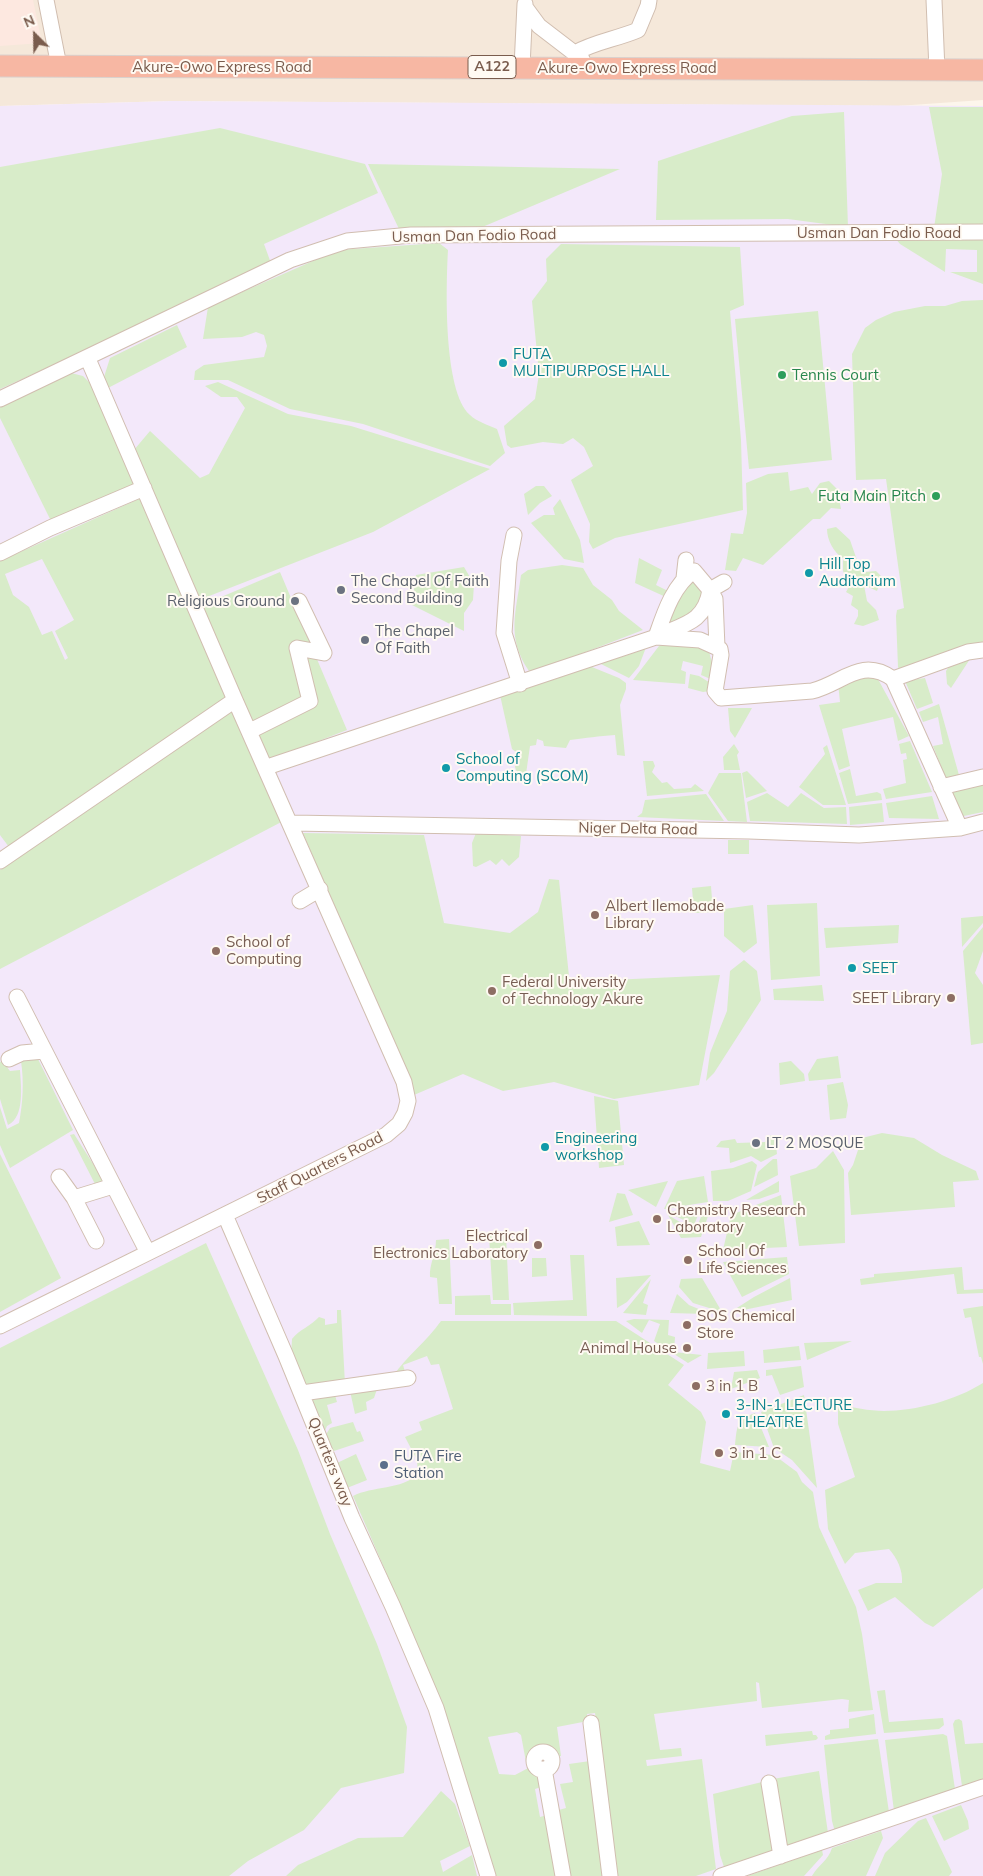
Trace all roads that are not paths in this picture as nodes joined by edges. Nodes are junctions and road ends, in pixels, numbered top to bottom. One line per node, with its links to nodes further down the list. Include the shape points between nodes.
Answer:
1 (46, 0): 7 (street)
2 (649, 0): 5 (street, via 638,30)
3 (934, 0): 10 (street)
4 (525, 4): 5 (street, via 539,26); 8 (street)
5 (575, 53): 9 (street)
6 (0, 66): 7 (highway, Akure-Owo Express Road / A122)
7 (59, 66): 8 (highway, Akure-Owo Express Road / A122)
8 (522, 67): 9 (highway, Akure-Owo Express Road / A122)
9 (593, 68): 10 (highway, Akure-Owo Express Road / A122)
10 (937, 70): 11 (highway, Akure-Owo Express Road / A122)
11 (983, 70)
12 (983, 232): 13 (street, Usman Dan Fodio Road, via 411,235 347,241 290,260)
13 (88, 358): 14 (street, Usman Dan Fodio Road); 15 (street, Staff Quarters Road)
14 (0, 399)
15 (144, 488): 17 (street); 28 (street, Staff Quarters Road)
16 (514, 535): 27 (street, via 504,633)
17 (0, 553)
18 (686, 560): 19 (street)
19 (684, 578): 21 (street, via 694,572); 23 (street)
20 (724, 582): 21 (street)
21 (710, 590): 23 (street, via 708,604 695,620); 24 (street, via 715,599)
22 (299, 602): 29 (street, via 324,653 297,648 310,701)
23 (656, 637): 24 (street, via 700,640); 27 (street)
24 (717, 647): 26 (street, via 721,655 715,691 721,698 812,692 851,673 866,670 882,670)
25 (983, 650): 26 (street, via 968,652)
26 (893, 679): 32 (street)
27 (520, 684): 30 (street)
28 (235, 700): 29 (street, Staff Quarters Road); 36 (street)
29 (250, 731): 30 (street, Staff Quarters Road)
30 (267, 767): 34 (street, Staff Quarters Road)
31 (983, 777): 32 (street)
32 (941, 787): 35 (street)
33 (983, 822): 35 (street, Niger Delta Road)
34 (292, 824): 35 (street, Niger Delta Road, via 859,835); 37 (street, Staff Quarters Road)
35 (960, 828)
36 (2, 855)
37 (320, 889): 38 (street); 45 (street, Staff Quarters Road, via 404,1082 408,1102 405,1113 399,1124 386,1135)
38 (300, 901)
39 (17, 997): 40 (street)
40 (44, 1051): 41 (street, via 22,1053); 43 (street)
41 (9, 1059)
42 (59, 1177): 44 (street)
43 (113, 1186): 44 (street); 47 (street)
44 (74, 1198): 46 (street)
45 (225, 1216): 47 (street, Staff Quarters Road); 50 (street, Quarters way)
46 (96, 1241)
47 (147, 1252): 48 (street, Staff Quarters Road)
48 (0, 1326)
49 (408, 1378): 50 (street)
50 (302, 1393): 56 (street, Quarters way, via 352,1518 436,1708)
51 (591, 1723): 58 (street)
52 (537, 1759): 57 (street, via 548,1786)
53 (768, 1783): 55 (street)
54 (983, 1787): 55 (street)
55 (781, 1856): 59 (street)
56 (488, 1876)
57 (563, 1876)
58 (610, 1876)
59 (721, 1876)

